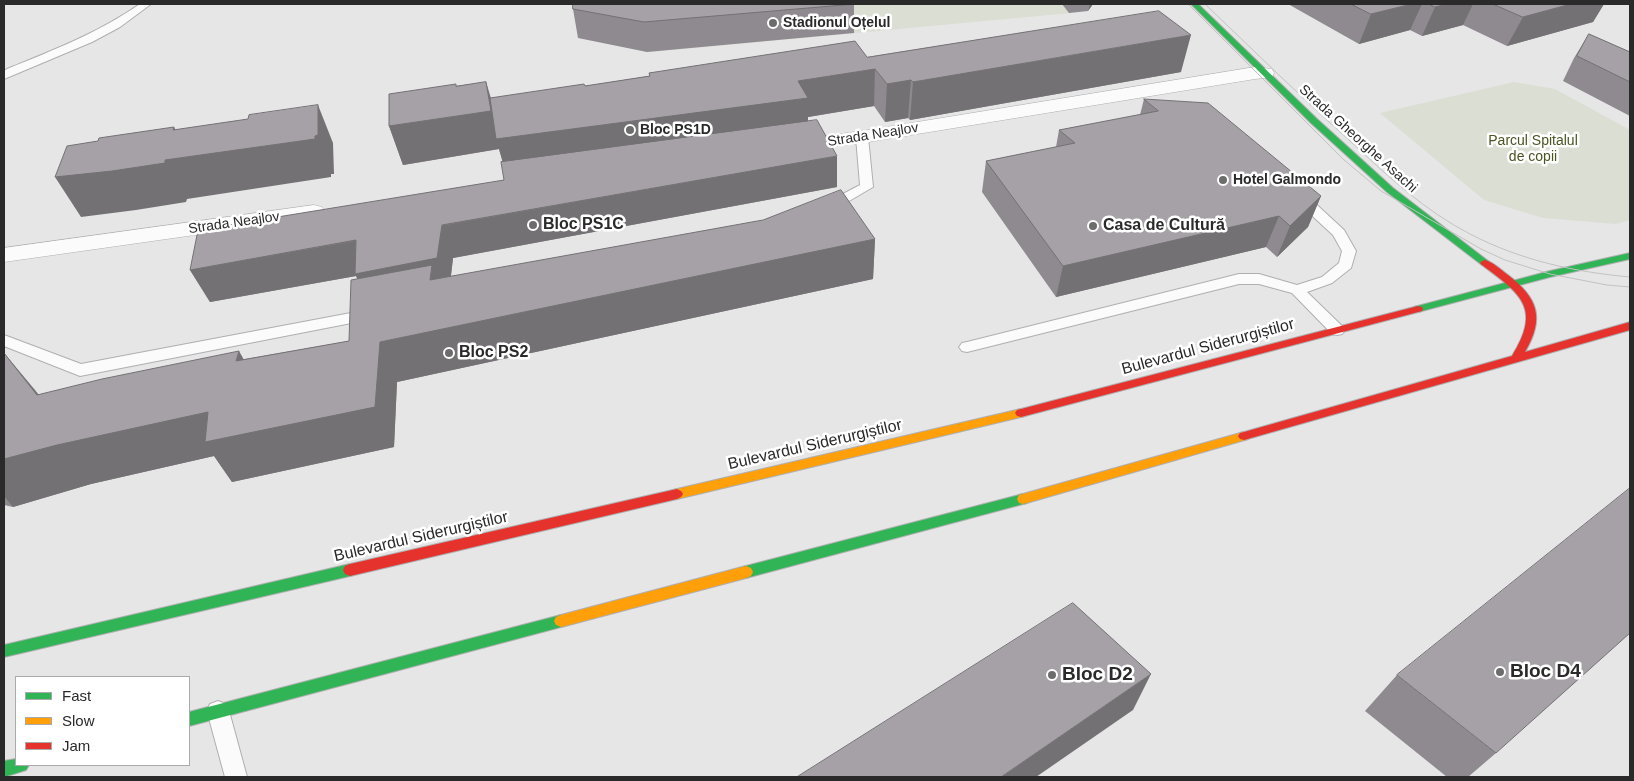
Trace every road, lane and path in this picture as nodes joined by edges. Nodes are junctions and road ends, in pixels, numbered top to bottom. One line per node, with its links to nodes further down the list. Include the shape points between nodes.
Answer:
1 (146, 4): 4 (lane, via 88,40)
2 (1194, 4): 3 (main road, Strada Gheorghe Asachi)
3 (1265, 73): 5 (street, Strada Neajlov); 12 (main road, Strada Gheorghe Asachi, via 1390,190)
4 (4, 76)
5 (862, 137): 6 (street, Strada Neajlov); 9 (lane, via 867,187)
6 (774, 149)
7 (1290, 187): 13 (lane, via 1339,234 1349,251 1346,265 1327,280)
8 (330, 210): 10 (street, Strada Neajlov)
9 (815, 215)
10 (4, 255)
11 (1630, 256): 12 (main road, Bulevardul Siderurgiștilor)
12 (1512, 284): 16 (main road, Bulevardul Siderurgiștilor); 19 (main road, Strada Gheorghe Asachi, via 1528,300 1534,319)
13 (1297, 290): 16 (lane); 18 (lane, via 1258,279 1239,279)
14 (389, 310): 17 (lane, via 80,370)
15 (1629, 327): 19 (main road)
16 (1336, 330): 20 (main road, Bulevardul Siderurgiștilor, via 967,427)
17 (4, 340)
18 (968, 347)
19 (1517, 358): 21 (main road, via 1021,500)
20 (4, 651)
21 (218, 711): 22 (main road); 25 (lane)
22 (190, 719)
23 (17, 766): 24 (main road)
24 (4, 769)
25 (236, 777)

